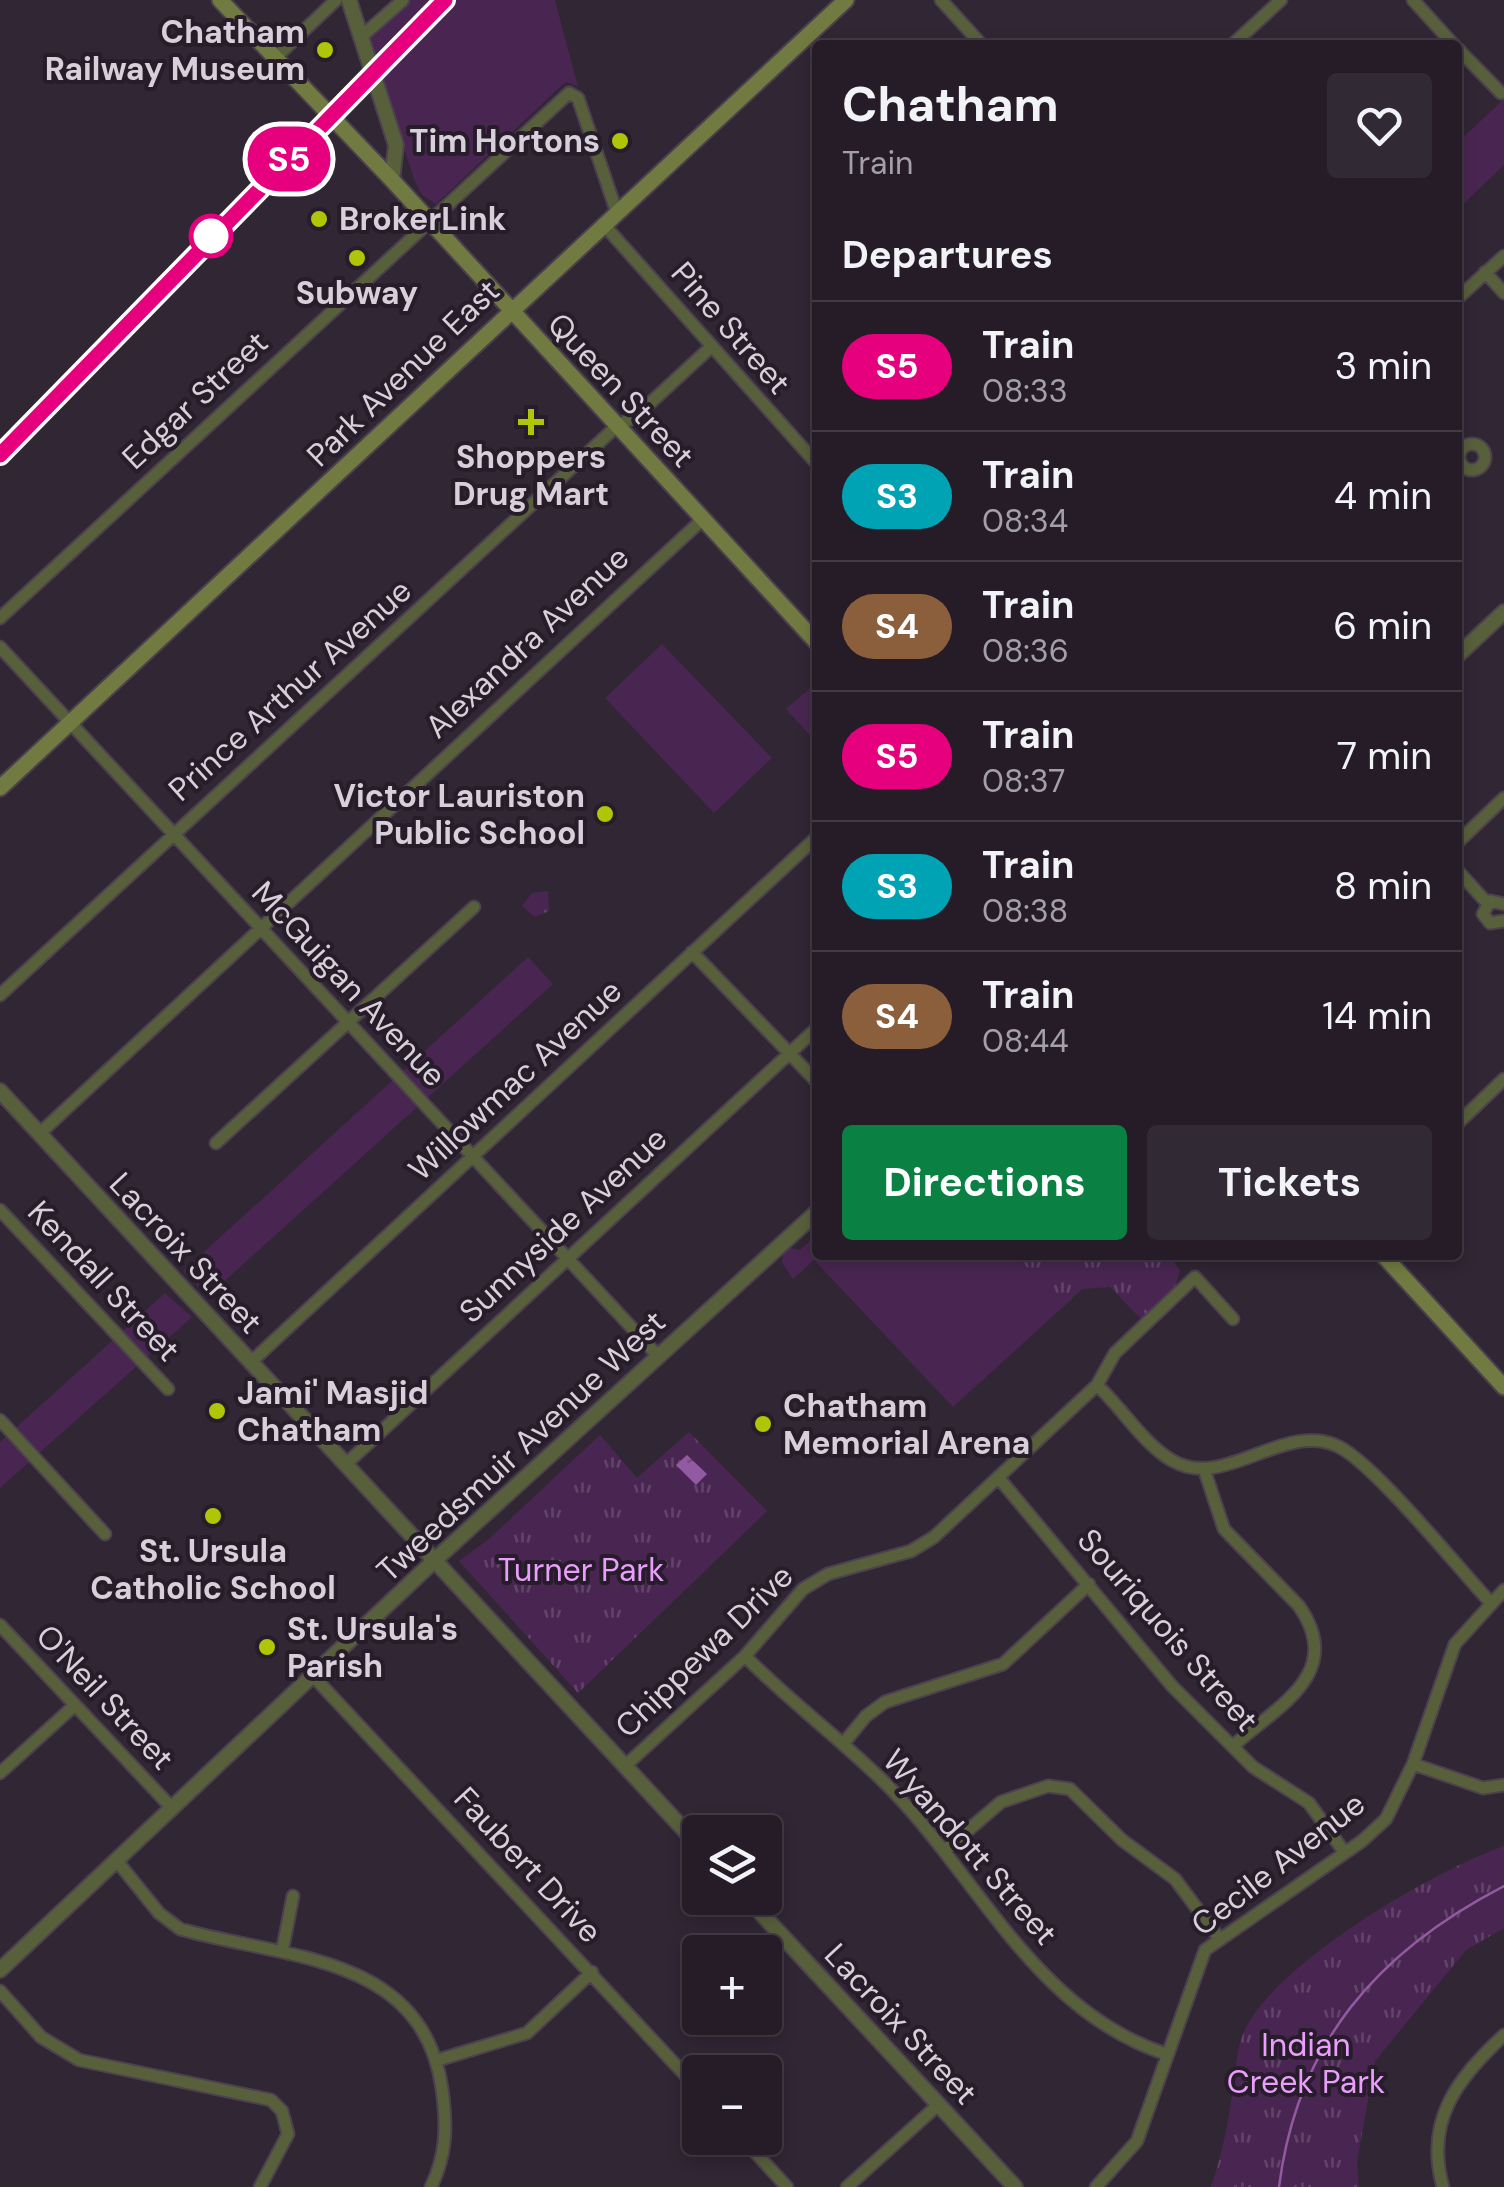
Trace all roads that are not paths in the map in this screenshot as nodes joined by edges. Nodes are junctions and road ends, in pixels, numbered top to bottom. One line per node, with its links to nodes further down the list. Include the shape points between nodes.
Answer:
1 (220, 0): 14 (main road, Queen Street)
2 (336, 0): 14 (street)
3 (349, 0): 9 (street)
4 (403, 0): 9 (street)
5 (846, 0): 17 (main road, Park Avenue East)
6 (941, 0): 10 (street)
7 (1281, 0): 11 (street)
8 (1413, 0): 12 (street)
9 (361, 36): 16 (street, via 396,145)
10 (977, 40)
11 (1237, 40)
12 (1449, 40)
13 (1462, 54): 15 (street)
14 (275, 58): 16 (main road, Queen Street)
15 (1502, 93)
16 (392, 180): 18 (main road, Queen Street)
17 (617, 213): 18 (street, Edgar Street, via 578,98 569,93); 19 (main road, Park Avenue East)
18 (428, 222): 24 (main road, Queen Street); 30 (street, Edgar Street)
19 (605, 226): 24 (main road, Park Avenue East); 25 (street, Pine Street)
20 (1504, 256): 21 (street)
21 (1485, 272): 22 (street); 23 (street)
22 (1504, 293)
23 (1462, 294)
24 (508, 310): 26 (main road, Queen Street); 34 (main road, Park Avenue East)
25 (711, 347): 26 (street, Prince Arthur Avenue); 27 (street, Pine Street)
26 (618, 425): 28 (main road, Queen Street); 37 (street, Prince Arthur Avenue)
27 (812, 457)
28 (703, 519): 31 (main road, Queen Street); 45 (street, Alexandra Avenue)
29 (1504, 612): 33 (street)
30 (0, 618)
31 (812, 637)
32 (0, 647): 34 (street, McGuigan Avenue)
33 (1462, 651)
34 (70, 722): 35 (main road, Park Avenue East); 37 (street, McGuigan Avenue)
35 (0, 788)
36 (1504, 798): 38 (street)
37 (171, 836): 45 (street, McGuigan Avenue); 47 (street, Prince Arthur Avenue)
38 (1462, 838)
39 (812, 842): 46 (street, Willowmac Avenue)
40 (1462, 875): 41 (street)
41 (1487, 903): 42 (street); 44 (street, via 1486,921)
42 (1504, 904)
43 (474, 907): 48 (street)
44 (1504, 920)
45 (262, 926): 48 (street, McGuigan Avenue); 55 (street, Alexandra Avenue)
46 (692, 952): 50 (street); 57 (street, Willowmac Avenue)
47 (0, 995)
48 (349, 1023): 56 (street); 57 (street, McGuigan Avenue)
49 (812, 1033): 50 (street, Sunnyside Avenue)
50 (790, 1053): 51 (street); 60 (street, Sunnyside Avenue)
51 (812, 1077)
52 (1504, 1080): 54 (street)
53 (0, 1091): 55 (street, Lacroix Street)
54 (1462, 1119)
55 (38, 1134): 64 (street, Lacroix Street)
56 (216, 1144)
57 (472, 1158): 60 (street, McGuigan Avenue); 64 (street, Willowmac Avenue)
58 (0, 1210): 67 (street, Kendall Street)
59 (812, 1217): 63 (street, Tweedsmuir Avenue West)
60 (565, 1259): 63 (street, McGuigan Avenue); 69 (street, Sunnyside Avenue)
61 (1388, 1260): 66 (main road)
62 (1233, 1318): 65 (street, Chippewa Drive, via 1194,1277 1115,1353)
63 (659, 1357): 73 (street, Tweedsmuir Avenue West)
64 (250, 1363): 69 (street, Lacroix Street)
65 (1098, 1386): 70 (street, via 1166,1456); 71 (street, Chippewa Drive)
66 (1504, 1387)
67 (168, 1389)
68 (0, 1420): 72 (street)
69 (346, 1464): 73 (street, Lacroix Street)
70 (1204, 1470): 76 (street, via 1298,1441 1340,1447); 82 (street, via 1224,1529 1299,1606 1316,1648 1304,1684)
71 (998, 1477): 74 (street, Souriquois Street); 78 (street, Chippewa Drive, via 923,1544 812,1583)
72 (105, 1534)
73 (436, 1558): 79 (street, Tweedsmuir Avenue West); 84 (street, Lacroix Street)
74 (1089, 1584): 81 (street, via 1003,1664 885,1702); 82 (street, Souriquois Street, via 1172,1686)
75 (1504, 1590): 76 (street, Cecile Avenue)
76 (1490, 1602): 83 (street, Cecile Avenue, via 1455,1644)
77 (0, 1625): 80 (street, O'Neil Street)
78 (745, 1656): 81 (street, Wyandott Street); 84 (street, Chippewa Drive)
79 (314, 1678): 87 (street, Tweedsmuir Avenue West); 97 (street, Faubert Drive)
80 (75, 1705): 85 (street); 87 (street, O'Neil Street)
81 (843, 1744): 89 (street, Wyandott Street)
82 (1233, 1746): 90 (street, Souriquois Street, via 1310,1803)
83 (1413, 1764): 86 (street, via 1483,1788); 90 (street, Cecile Avenue, via 1386,1819)
84 (625, 1766): 88 (street, Lacroix Street)
85 (0, 1774)
86 (1504, 1785)
87 (170, 1806): 91 (street, Tweedsmuir Avenue West)
88 (682, 1828)
89 (945, 1850): 94 (street, via 1001,1802 1048,1786 1070,1788 1174,1879); 100 (street, Wyandott Street, via 1014,1942 1073,2005 1114,2033)
90 (1345, 1853): 94 (street, Cecile Avenue)
91 (117, 1861): 95 (street, via 180,1929); 96 (street, Tweedsmuir Avenue West)
92 (292, 1896): 95 (street)
93 (763, 1915): 103 (street, Lacroix Street)
94 (1218, 1938): 100 (street, Cecile Avenue, via 1200,1960)
95 (282, 1952): 101 (street, via 368,1977 413,2017)
96 (0, 1970)
97 (592, 1972): 101 (street, via 527,2033); 102 (street, Faubert Drive)
98 (0, 1990): 105 (street, via 42,2037 79,2060 271,2100 288,2134)
99 (1504, 2035): 111 (street, via 1468,2068 1447,2102 1437,2148)
100 (1166, 2054): 110 (street, Cecile Avenue, via 1133,2149)
101 (438, 2060): 106 (street, via 448,2131)
102 (682, 2071)
103 (938, 2104): 108 (street); 109 (street, Lacroix Street)
104 (758, 2155): 107 (street)
105 (260, 2187)
106 (431, 2187)
107 (787, 2187)
108 (847, 2187)
109 (1015, 2187)
110 (1096, 2187)
111 (1443, 2187)

